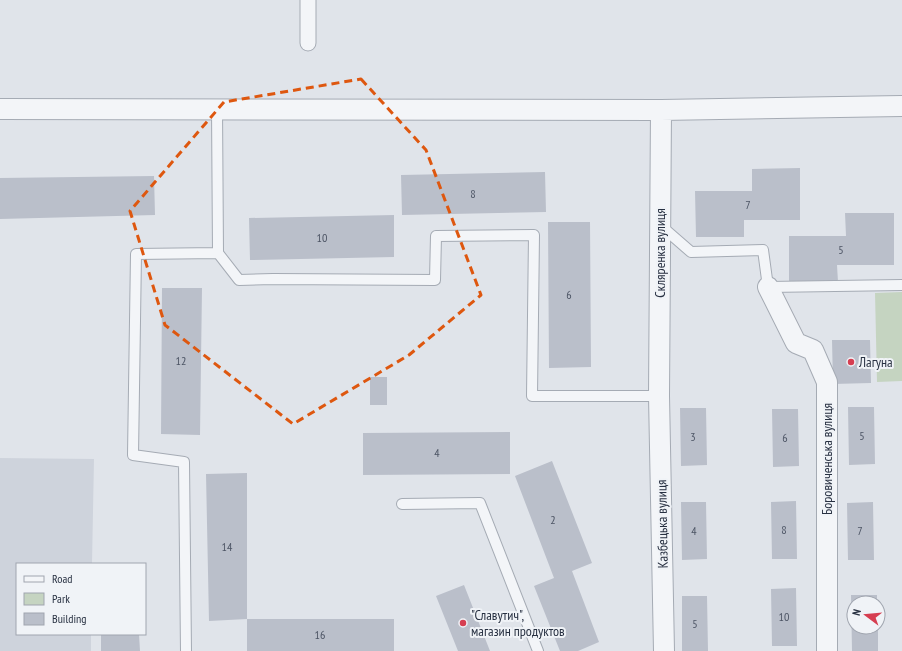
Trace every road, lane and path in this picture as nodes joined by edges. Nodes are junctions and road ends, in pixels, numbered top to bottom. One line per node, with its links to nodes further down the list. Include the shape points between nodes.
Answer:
1 (308, 0): 2 (street)
2 (308, 43)
3 (902, 106): 6 (street)
4 (217, 108): 5 (street); 6 (street); 8 (lane)
5 (0, 109)
6 (661, 110): 7 (street, Скляренка вулиця)
7 (660, 225): 10 (lane, via 691,252 763,250); 11 (street, Скляренка вулиця)
8 (218, 253): 11 (lane, via 238,280 435,280 436,236 534,235 532,396); 13 (lane, via 136,254 133,455 184,462)
9 (902, 285): 10 (lane)
10 (768, 288): 16 (street, Боровиченська вулиця, via 796,343 813,350 827,382)
11 (659, 396): 15 (street, Казбецька вулиця)
12 (402, 504): 14 (lane, via 480,503)
13 (186, 651)
14 (538, 651)
15 (664, 651)
16 (827, 651)

